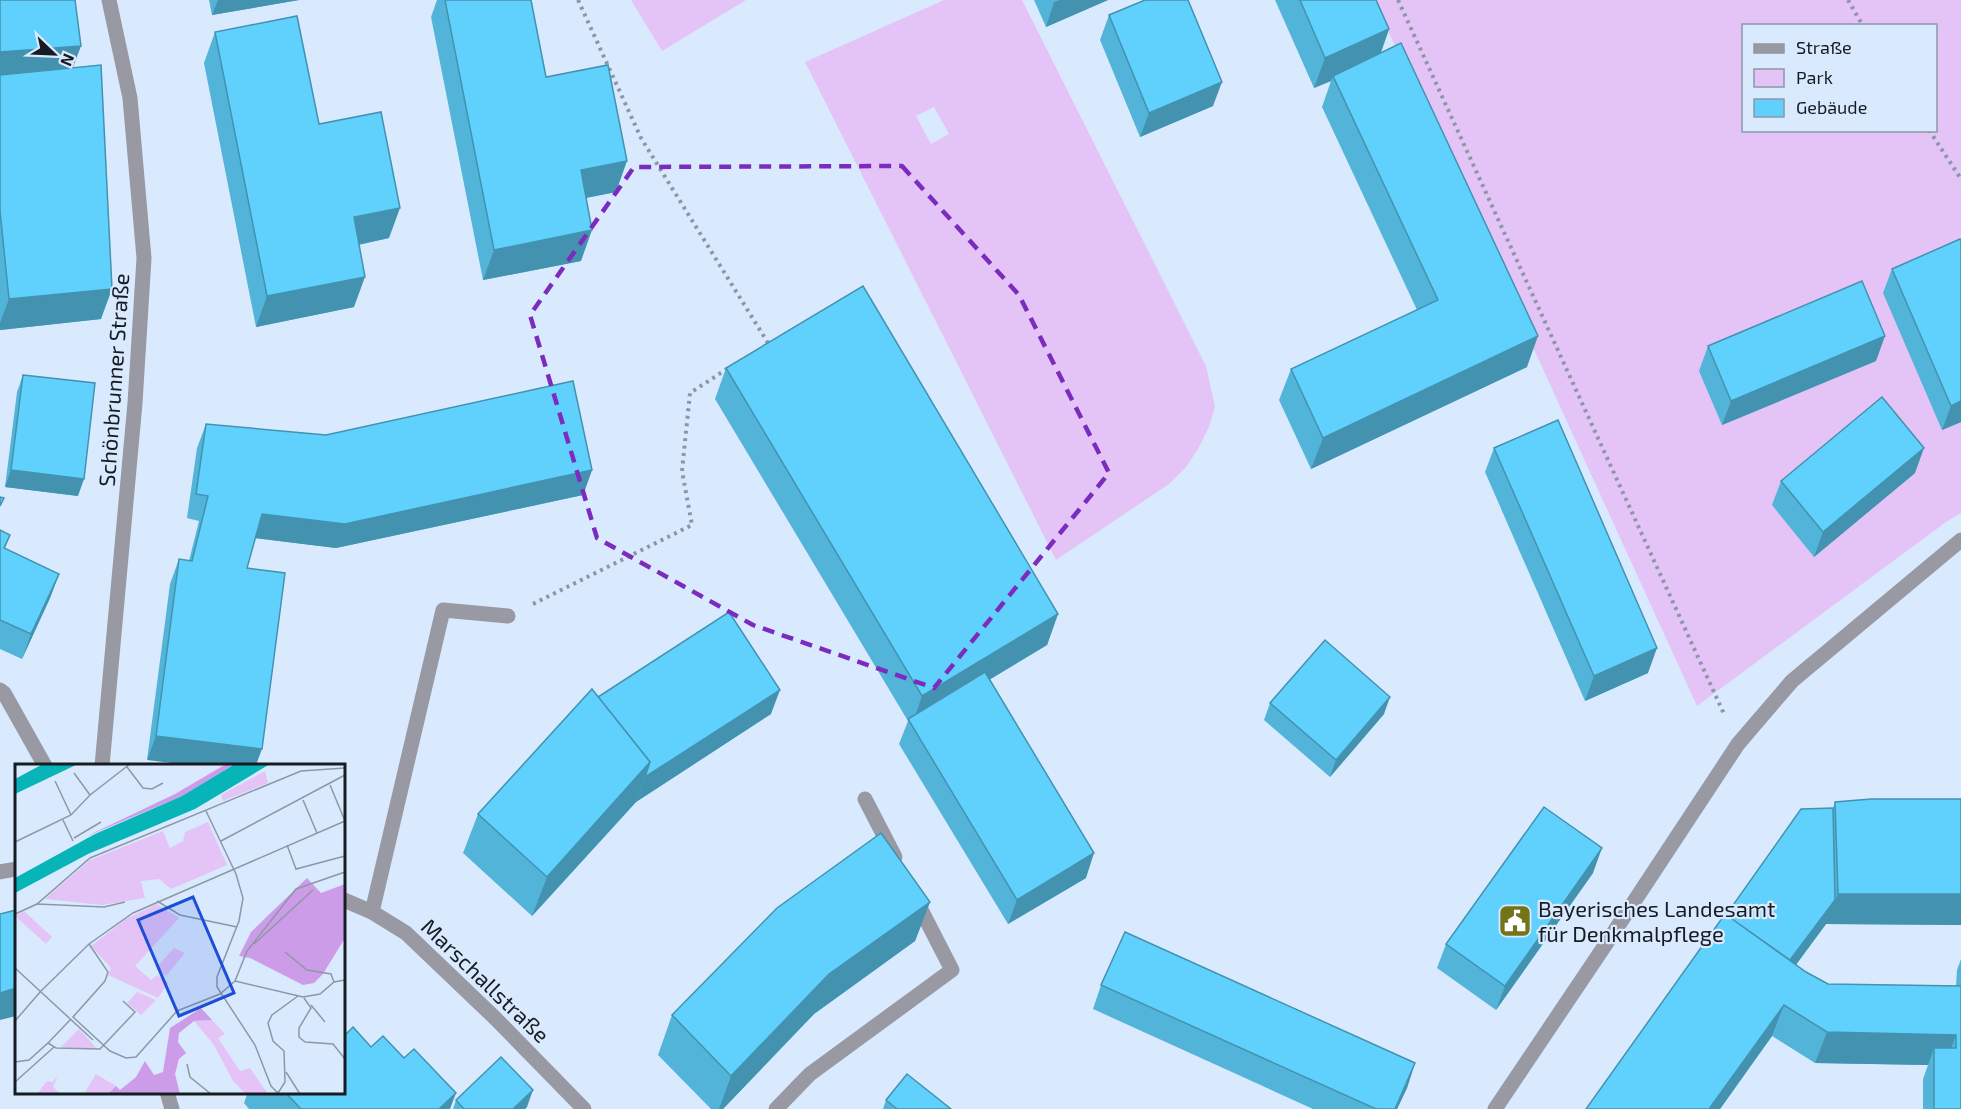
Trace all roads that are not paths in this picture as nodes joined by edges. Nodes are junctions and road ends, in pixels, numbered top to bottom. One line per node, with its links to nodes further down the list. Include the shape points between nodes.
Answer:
1 (109, 0): 6 (street, Schönbrunner Straße, via 130,98 144,258)
2 (1961, 540): 16 (street, via 1792,681 1738,744)
3 (508, 616): 11 (street, via 443,610)
4 (0, 690): 5 (street)
5 (44, 764)
6 (102, 764)
7 (865, 799): 15 (street, via 952,970 810,1074)
8 (15, 869): 9 (street)
9 (0, 872)
10 (345, 900): 11 (street, Marschallstraße)
11 (372, 912): 14 (street, Marschallstraße, via 406,933)
12 (168, 1094): 13 (street)
13 (172, 1109)
14 (584, 1109)
15 (776, 1109)
16 (1495, 1109)

